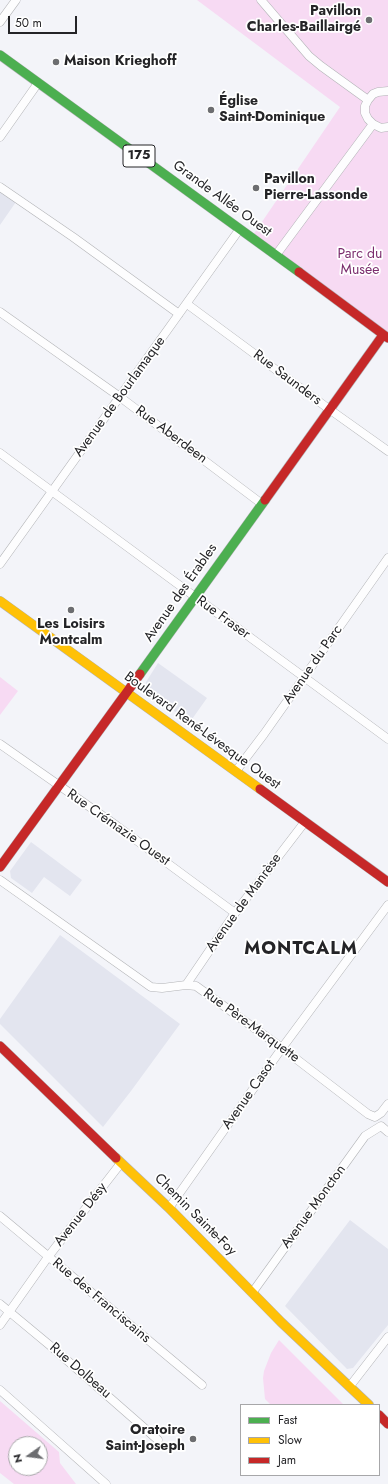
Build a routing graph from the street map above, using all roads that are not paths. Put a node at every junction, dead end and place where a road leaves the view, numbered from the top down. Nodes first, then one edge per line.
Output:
1 (16, 0) edge
2 (261, 0) edge
3 (0, 22) edge
4 (0, 55) edge
5 (38, 83) junction
6 (388, 91) edge
7 (368, 100) junction
8 (373, 124) junction
9 (388, 127) edge
10 (0, 137) edge
11 (0, 187) edge
12 (239, 230) junction
13 (276, 255) junction
14 (187, 304) junction
15 (0, 312) edge
16 (180, 314) junction
17 (386, 336) edge
18 (120, 397) junction
19 (328, 409) junction
20 (388, 451) edge
21 (0, 453) edge
22 (53, 492) junction
23 (262, 504) junction
24 (388, 558) edge
25 (0, 564) edge
26 (194, 597) junction
27 (0, 601) edge
28 (304, 677) junction
29 (126, 694) junction
30 (388, 740) edge
31 (0, 744) edge
32 (236, 771) junction
33 (59, 786) junction
34 (304, 823) junction
35 (0, 867) edge
36 (0, 880) edge
37 (388, 882) edge
38 (388, 905) edge
39 (235, 912) junction
40 (186, 984) junction
41 (0, 1046) edge
42 (282, 1048) junction
43 (388, 1104) edge
44 (388, 1132) edge
45 (121, 1163) junction
46 (169, 1208) junction
47 (0, 1216) edge
48 (48, 1257) junction
49 (252, 1293) junction
50 (0, 1304) edge
51 (10, 1312) junction
52 (0, 1325) edge
53 (388, 1337) edge
54 (202, 1385) dead end
55 (350, 1386) junction
56 (0, 1390) edge
57 (369, 1404) edge
58 (380, 1416) edge
59 (388, 1424) edge
60 (158, 1440) dead end
61 (106, 1484) edge

1 - 3 street
2 - 7 street
4 - 5 main road, Grande Allée Ouest / 175
5 - 10 street
5 - 12 main road, Grande Allée Ouest / 175
6 - 7 street
7 - 8 street
8 - 9 street
8 - 13 street
11 - 16 street
12 - 13 main road, Grande Allée Ouest / 175
12 - 14 street, Avenue de Bourlamaque
13 - 17 main road, Grande Allée Ouest / 175
14 - 16 street, Avenue de Bourlamaque
14 - 19 street, Rue Saunders
15 - 18 street, Rue Aberdeen
16 - 18 street, Avenue de Bourlamaque
17 - 19 main road, Avenue des Érables
18 - 22 street, Avenue de Bourlamaque
18 - 23 street, Rue Aberdeen
19 - 20 street, Rue Saunders
19 - 23 main road, Avenue des Érables
21 - 22 street, Rue Fraser
22 - 25 street, Avenue de Bourlamaque
22 - 26 street, Rue Fraser
23 - 26 main road, Avenue des Érables
24 - 28 street, Avenue du Parc
26 - 28 street, Rue Fraser
26 - 29 main road, Avenue des Érables
27 - 29 main road, Boulevard René-Lévesque Ouest
28 - 30 street, Rue Fraser
28 - 32 street, Avenue du Parc
29 - 32 main road, Boulevard René-Lévesque Ouest
29 - 33 main road, Avenue des Érables
31 - 33 street, Rue Crémazie Ouest
32 - 34 main road, Boulevard René-Lévesque Ouest
33 - 35 main road, Avenue des Érables
33 - 39 street, Rue Crémazie Ouest
34 - 37 main road, Boulevard René-Lévesque Ouest
34 - 39 street, Avenue de Manrèse
36 - 40 street, Rue Père-Marquette
38 - 42 street, Avenue Casot
39 - 40 street, Avenue de Manrèse
40 - 42 street, Rue Père-Marquette
41 - 45 main road, Chemin Sainte-Foy
42 - 43 street, Rue Père-Marquette
42 - 46 street, Avenue Casot
44 - 49 street, Avenue Moncton
45 - 46 main road, Chemin Sainte-Foy
45 - 48 street, Avenue Désy
46 - 49 main road, Chemin Sainte-Foy
47 - 48 street, Rue des Franciscains
48 - 51 street, Avenue Désy
48 - 54 street, Rue des Franciscains
49 - 55 main road, Chemin Sainte-Foy
50 - 51 street, Rue Dolbeau
51 - 52 street, Avenue Désy
51 - 60 street, Rue Dolbeau
53 - 55 street
55 - 57 main road, Chemin Sainte-Foy
56 - 61 street
58 - 59 main road

